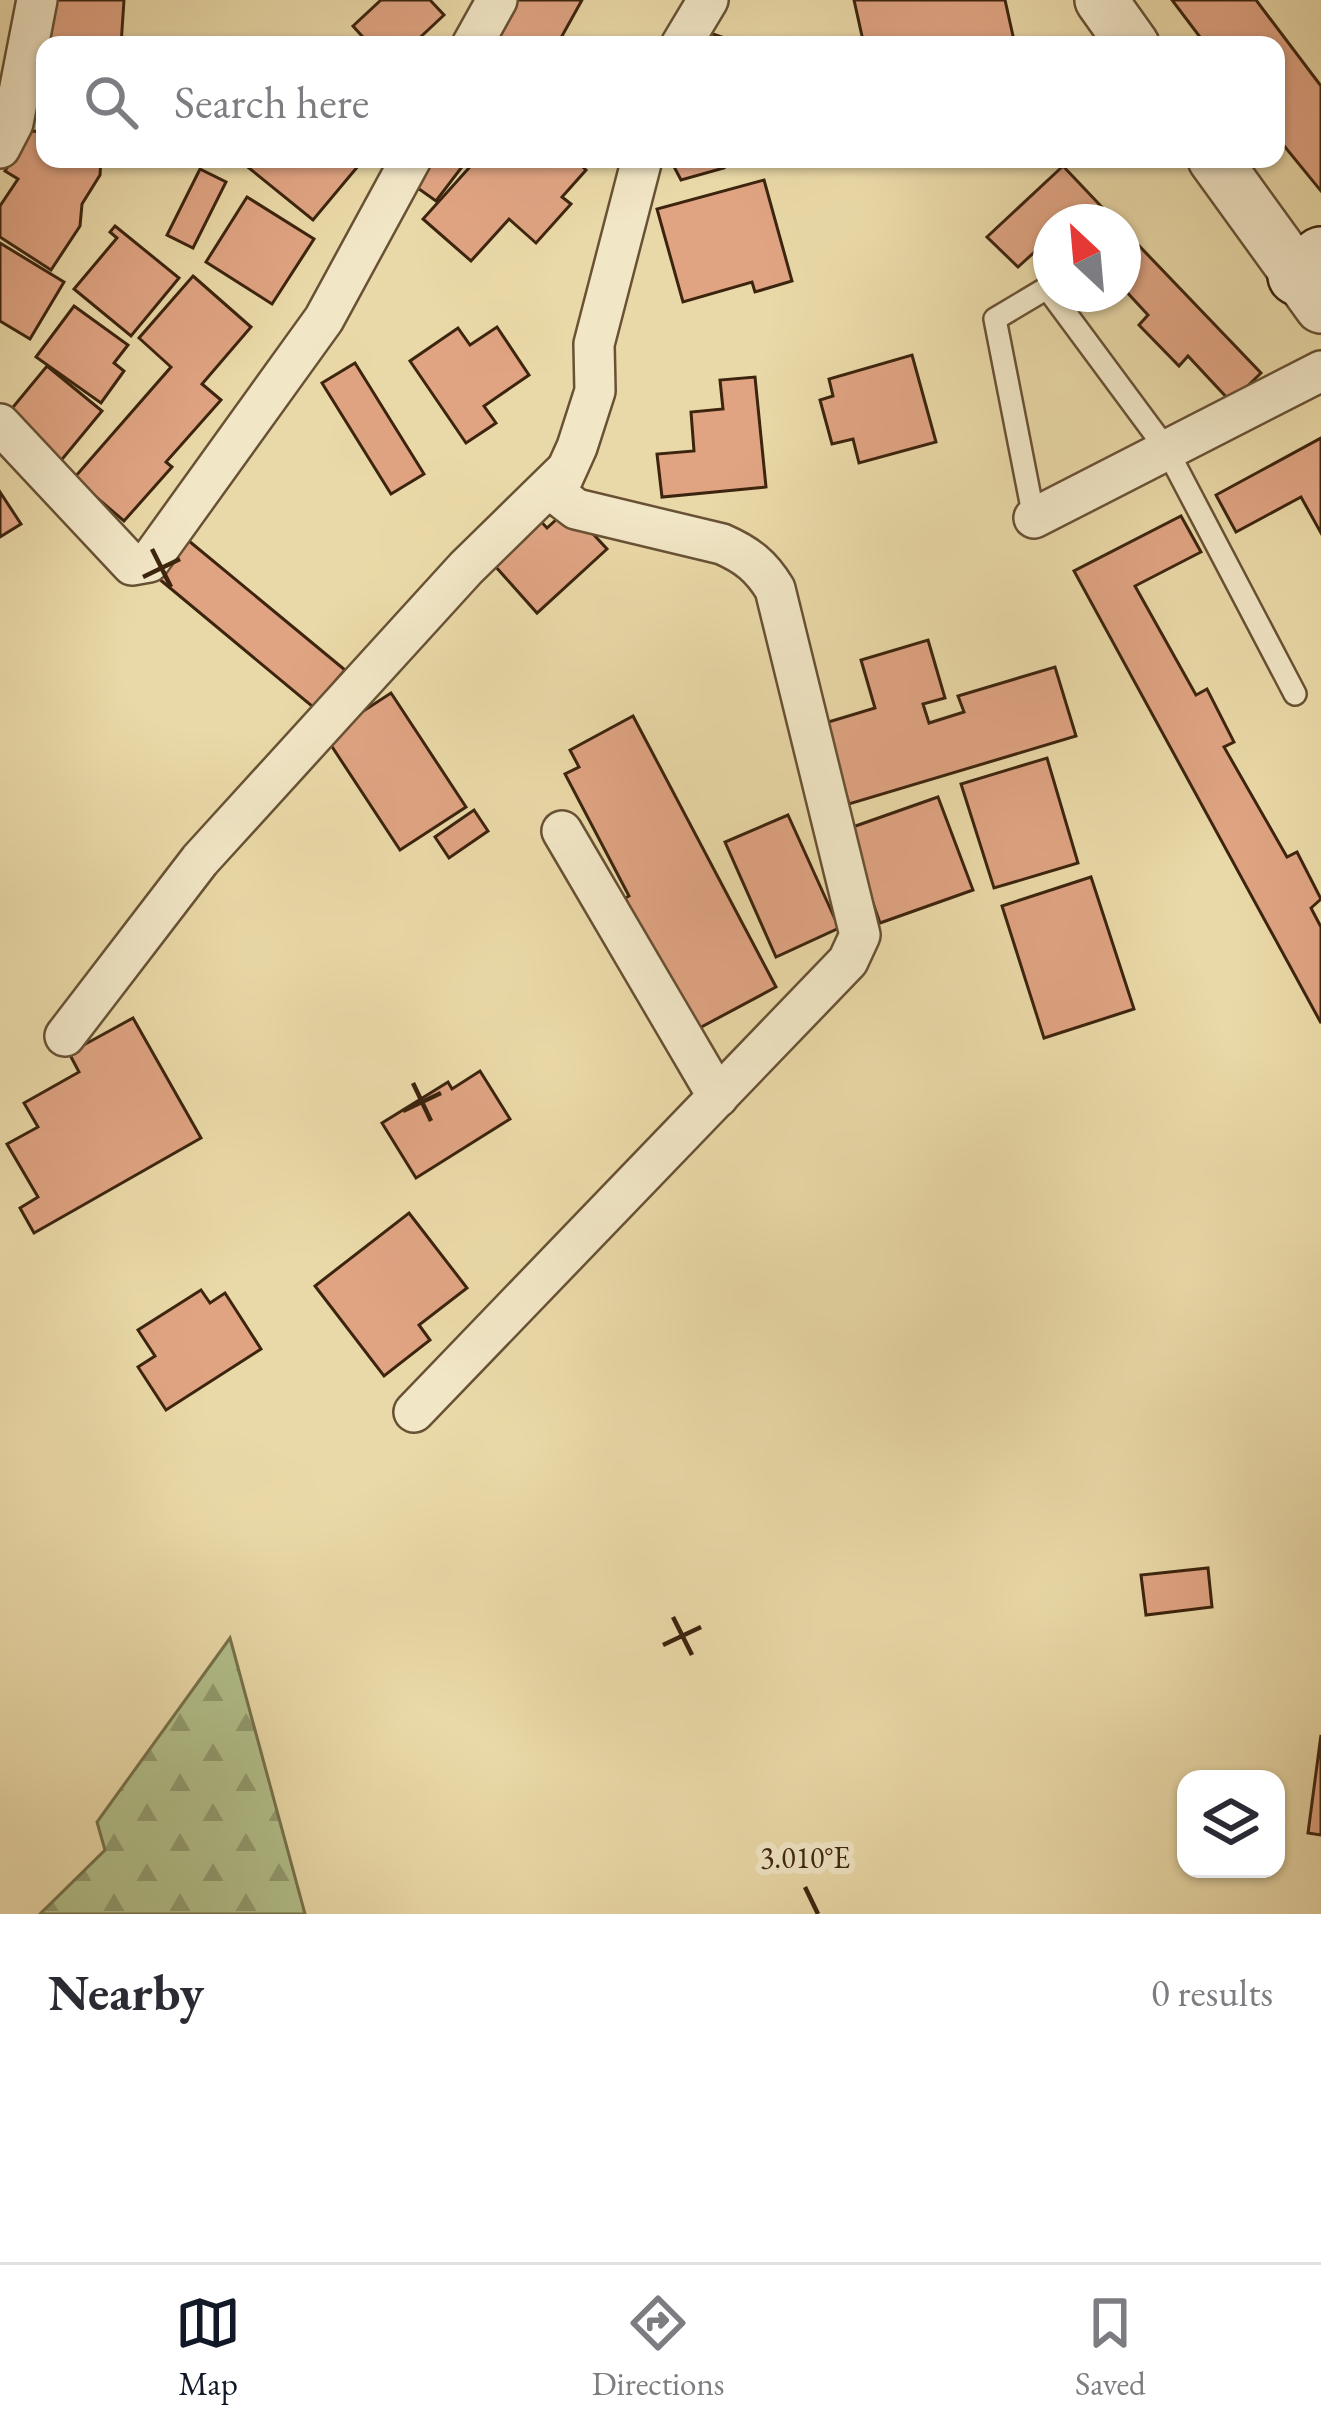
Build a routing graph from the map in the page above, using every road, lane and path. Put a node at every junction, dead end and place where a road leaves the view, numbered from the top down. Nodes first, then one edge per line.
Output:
1 (37, 0) edge
2 (496, 0) edge
3 (708, 0) edge
4 (1101, 0) edge
5 (477, 36) edge
6 (686, 36) edge
7 (1127, 36) edge
8 (0, 148) edge
9 (406, 168) edge
10 (641, 168) edge
11 (1221, 168) edge
12 (1316, 292) edge
13 (1321, 371) edge
14 (0, 424) edge
15 (1167, 451) junction
16 (562, 473) junction
17 (1034, 518) joint
18 (1295, 694) dead end
19 (562, 831) dead end
20 (65, 1036) dead end
21 (718, 1097) junction
22 (414, 1412) dead end

1 - 8 street
2 - 5 street
3 - 6 street
4 - 7 street
9 - 14 street
10 - 16 street
11 - 12 street
13 - 15 street
15 - 17 street
15 - 17 lane
15 - 18 lane
16 - 20 street
16 - 21 street
19 - 21 street
21 - 22 street

